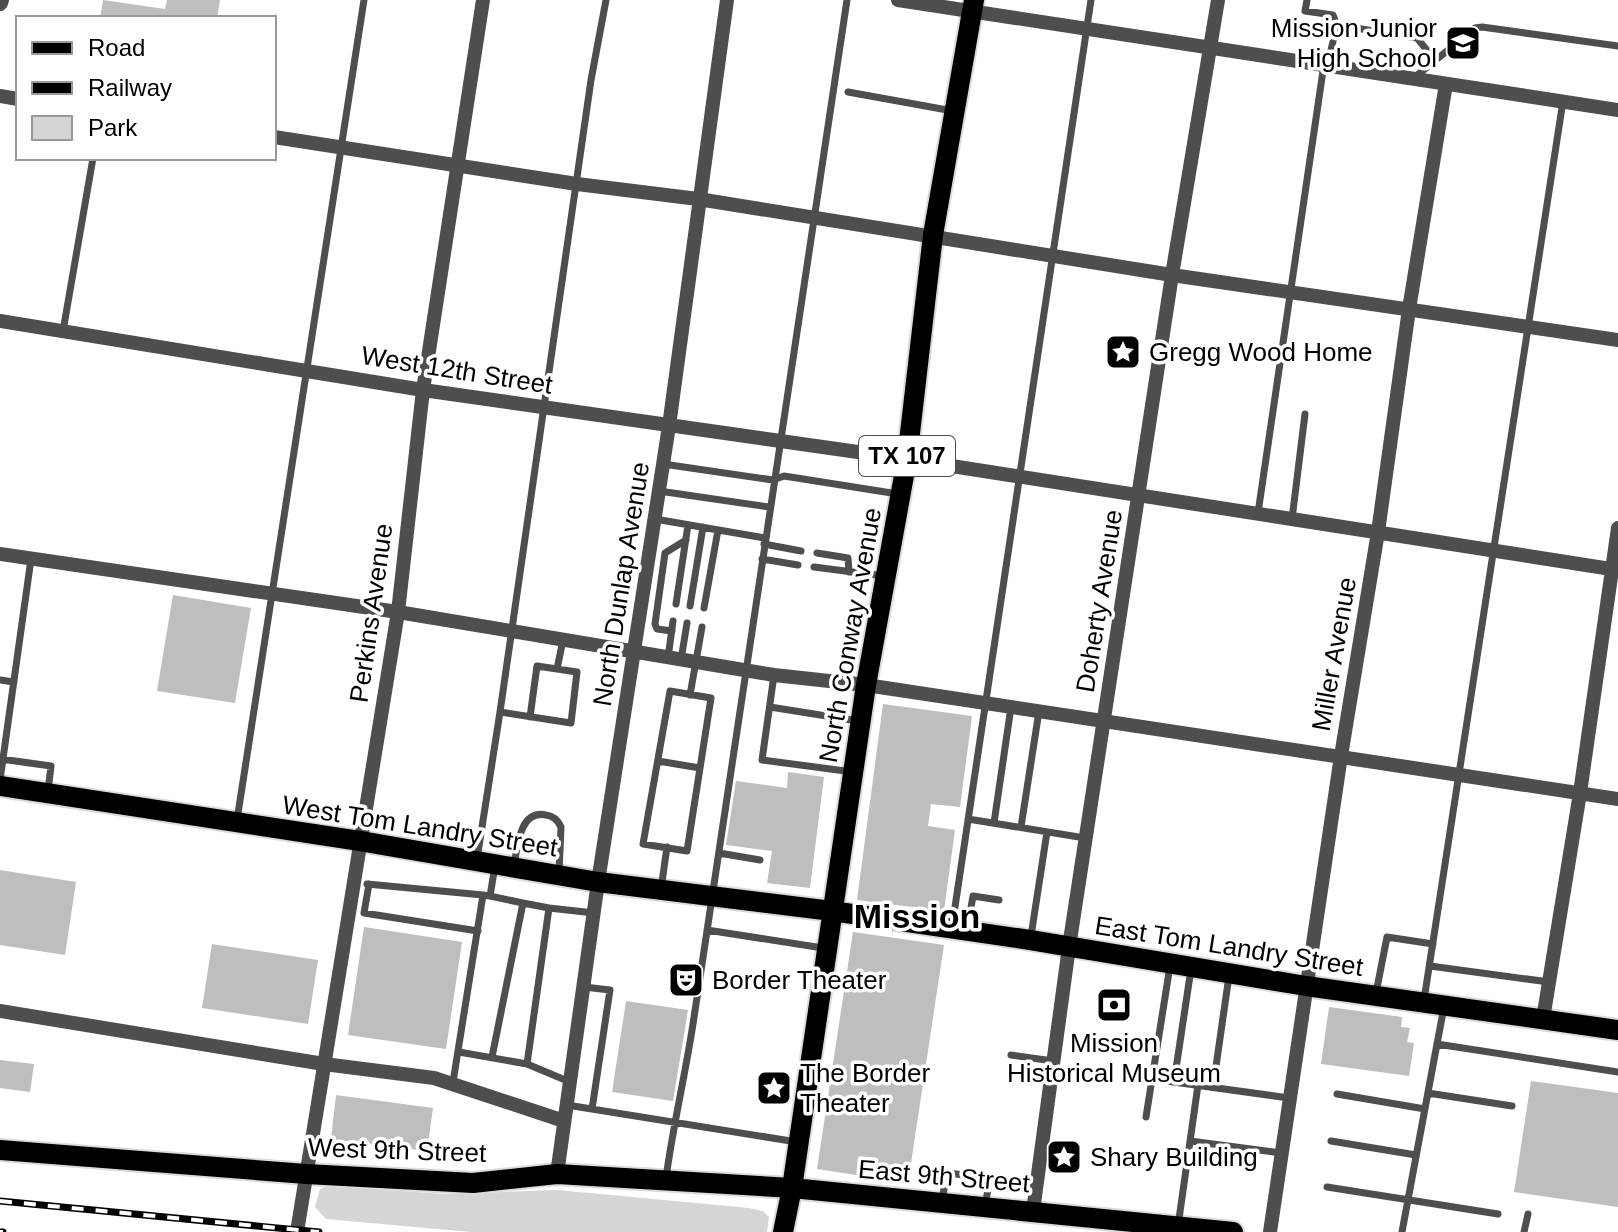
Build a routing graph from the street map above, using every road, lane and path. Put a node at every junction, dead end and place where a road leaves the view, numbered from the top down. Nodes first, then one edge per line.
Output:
1 (364, 0) edge
2 (483, 0) edge
3 (606, 0) edge
4 (727, 0) edge
5 (847, 0) edge
6 (898, 0) edge
7 (1091, 0) edge
8 (1218, 0) edge
9 (1307, 0) edge
10 (974, 6) edge
11 (1337, 25) junction
12 (1087, 28) junction
13 (1618, 46) edge
14 (1211, 47) junction
15 (1435, 60) junction
16 (1324, 64) junction
17 (1412, 78) junction
18 (1446, 84) junction
19 (848, 92) dead end
20 (1563, 101) junction
21 (1618, 110) edge
22 (955, 111) junction
23 (276, 137) edge
24 (341, 148) junction
25 (93, 160) edge
26 (458, 165) junction
27 (577, 184) junction
28 (698, 199) junction
29 (814, 219) junction
30 (933, 235) junction
31 (1054, 255) junction
32 (1172, 275) junction
33 (1292, 292) junction
34 (1409, 309) junction
35 (0, 321) edge
36 (1529, 327) junction
37 (63, 331) junction
38 (1618, 340) edge
39 (305, 370) junction
40 (423, 390) junction
41 (543, 407) junction
42 (1305, 414) dead end
43 (669, 426) junction
44 (779, 441) junction
45 (907, 459) junction
46 (663, 464) junction
47 (1020, 477) junction
48 (773, 480) junction
49 (659, 491) junction
50 (901, 494) junction
51 (1140, 496) junction
52 (769, 507) junction
53 (1258, 514) junction
54 (655, 519) junction
55 (1292, 519) junction
56 (688, 525) junction
57 (703, 527) junction
58 (1618, 528) edge
59 (718, 530) junction
60 (1378, 532) junction
61 (686, 540) junction
62 (765, 541) junction
63 (1494, 550) junction
64 (801, 551) dead end
65 (817, 553) dead end
66 (0, 554) edge
67 (31, 559) junction
68 (762, 559) junction
69 (798, 565) dead end
70 (814, 567) dead end
71 (1615, 570) edge
72 (849, 572) junction
73 (886, 577) junction
74 (270, 593) junction
75 (676, 604) dead end
76 (690, 606) dead end
77 (704, 608) dead end
78 (398, 612) junction
79 (673, 621) dead end
80 (687, 623) dead end
81 (702, 627) dead end
82 (510, 631) junction
83 (672, 631) junction
84 (563, 640) junction
85 (635, 652) junction
86 (682, 660) junction
87 (557, 669) junction
88 (746, 670) junction
89 (774, 675) junction
90 (0, 680) edge
91 (14, 682) junction
92 (866, 685) junction
93 (690, 695) junction
94 (984, 703) junction
95 (770, 707) junction
96 (1011, 707) junction
97 (1039, 711) junction
98 (500, 712) junction
99 (530, 717) junction
100 (861, 721) junction
101 (1105, 721) junction
102 (1341, 756) junction
103 (1, 759) edge
104 (658, 761) junction
105 (700, 768) junction
106 (853, 772) junction
107 (1461, 776) junction
108 (0, 780) edge
109 (0, 786) edge
110 (47, 793) junction
111 (1580, 793) junction
112 (1618, 799) edge
113 (968, 819) junction
114 (236, 822) junction
115 (994, 823) junction
116 (1021, 827) junction
117 (1047, 832) junction
118 (1088, 838) junction
119 (360, 841) junction
120 (667, 847) junction
121 (719, 853) junction
122 (760, 860) dead end
123 (495, 864) junction
124 (559, 875) junction
125 (353, 882) junction
126 (598, 882) junction
127 (369, 884) junction
128 (660, 891) junction
129 (487, 896) junction
130 (712, 898) junction
131 (999, 900) dead end
132 (523, 903) junction
133 (549, 908) junction
134 (832, 911) junction
135 (594, 913) junction
136 (707, 930) junction
137 (478, 931) junction
138 (960, 931) junction
139 (1030, 940) junction
140 (1433, 944) junction
141 (1069, 947) junction
142 (826, 949) junction
143 (1170, 964) junction
144 (1430, 966) junction
145 (1191, 967) junction
146 (1230, 974) junction
147 (1549, 982) junction
148 (1306, 986) junction
149 (584, 987) junction
150 (1376, 995) junction
151 (1434, 1004) junction
152 (0, 1011) edge
153 (1543, 1019) junction
154 (1618, 1030) edge
155 (1437, 1044) junction
156 (459, 1052) junction
157 (1011, 1055) dead end
158 (492, 1057) junction
159 (1055, 1061) junction
160 (324, 1064) junction
161 (527, 1064) junction
162 (1618, 1072) edge
163 (1152, 1079) junction
164 (453, 1082) junction
165 (570, 1082) junction
166 (1174, 1082) junction
167 (1198, 1085) junction
168 (1213, 1087) junction
169 (1428, 1093) junction
170 (1337, 1094) dead end
171 (1289, 1098) junction
172 (567, 1105) junction
173 (1512, 1106) dead end
174 (592, 1109) junction
175 (1425, 1109) junction
176 (1146, 1117) dead end
177 (564, 1121) junction
178 (674, 1122) junction
179 (1190, 1141) junction
180 (1331, 1141) dead end
181 (799, 1142) junction
182 (0, 1150) edge
183 (1281, 1153) junction
184 (1416, 1155) junction
185 (306, 1174) junction
186 (557, 1174) junction
187 (666, 1180) junction
188 (1327, 1187) dead end
189 (792, 1188) junction
190 (1408, 1200) junction
191 (942, 1202) junction
192 (985, 1206) junction
193 (1033, 1211) junction
194 (1498, 1214) dead end
195 (1528, 1214) dead end
196 (1177, 1226) junction
197 (297, 1232) edge
198 (783, 1232) edge
199 (1233, 1232) edge
200 (1270, 1232) edge
201 (1402, 1232) edge
202 (1524, 1232) edge

1 - 24 lane
2 - 26 street, Perkins Avenue
3 - 27 lane
4 - 28 street, North Dunlap Avenue
5 - 29 lane
6 - 10 street
7 - 12 lane
8 - 14 street, Doherty Avenue
9 - 11 lane
10 - 12 street
10 - 22 main road, North Conway Avenue / TX 107
11 - 15 lane
11 - 16 lane
12 - 14 street
12 - 31 lane
13 - 15 lane
14 - 16 street
14 - 32 street, Doherty Avenue
15 - 17 lane
16 - 17 street
16 - 33 lane
17 - 18 street
18 - 20 street
18 - 34 street, Miller Avenue
19 - 22 lane
20 - 21 street
20 - 36 lane
22 - 30 main road, North Conway Avenue / TX 107
23 - 24 street
24 - 26 street
24 - 39 lane
25 - 37 lane
26 - 27 street
26 - 40 street, Perkins Avenue
27 - 28 street
27 - 41 lane
28 - 29 street
28 - 43 street, North Dunlap Avenue
29 - 30 street
29 - 44 lane
30 - 31 street
30 - 45 main road, North Conway Avenue / TX 107
31 - 32 street
31 - 47 lane
32 - 33 street
32 - 51 street, Doherty Avenue
33 - 34 street
33 - 53 lane
34 - 36 street
34 - 60 street, Miller Avenue
35 - 37 street, West 12th Street
36 - 38 street
36 - 63 lane
37 - 39 street, West 12th Street
39 - 40 street, West 12th Street
39 - 74 lane
40 - 41 street, West 12th Street
40 - 78 street, Perkins Avenue
41 - 43 street, West 12th Street
41 - 82 lane
42 - 55 lane
43 - 44 street, West 12th Street
43 - 46 street, North Dunlap Avenue
44 - 45 street, West 12th Street
44 - 48 lane
45 - 47 street, West 12th Street
45 - 50 main road, North Conway Avenue / TX 107
46 - 48 lane
46 - 49 street, North Dunlap Avenue
47 - 51 street, West 12th Street
47 - 94 lane
48 - 50 lane
48 - 52 lane
49 - 52 lane
49 - 54 street, North Dunlap Avenue
50 - 73 main road, North Conway Avenue / TX 107
51 - 53 street, West 12th Street
51 - 101 street, Doherty Avenue
52 - 62 lane
53 - 55 street, West 12th Street
54 - 56 lane
54 - 85 street, North Dunlap Avenue
55 - 60 street, West 12th Street
56 - 57 lane
56 - 61 lane
57 - 59 lane
57 - 76 lane
58 - 71 street
59 - 62 lane
59 - 77 lane
60 - 63 street, West 12th Street
60 - 102 street, Miller Avenue
61 - 75 lane
61 - 83 lane
62 - 64 lane
62 - 68 lane
63 - 71 street, West 12th Street
63 - 107 lane
65 - 72 lane
66 - 67 street
67 - 74 street
67 - 91 lane
68 - 69 lane
68 - 88 lane
70 - 72 lane
71 - 111 street
72 - 73 lane
73 - 92 main road, North Conway Avenue / TX 107
74 - 78 street
74 - 114 lane
78 - 82 street
78 - 119 street, Perkins Avenue
79 - 83 lane
80 - 86 lane
81 - 86 lane
82 - 84 street
82 - 98 lane
83 - 86 lane
84 - 85 street
84 - 87 lane
85 - 86 street
85 - 126 street, North Dunlap Avenue
86 - 88 street
86 - 93 lane
87 - 99 lane
87 - 99 lane
88 - 89 street
88 - 121 lane
89 - 92 street
89 - 95 lane
90 - 91 lane
91 - 103 lane
92 - 94 street
92 - 100 main road, North Conway Avenue / TX 107
93 - 104 lane
93 - 105 lane
94 - 96 street
94 - 113 lane
95 - 100 lane
95 - 106 lane
96 - 97 street
96 - 115 lane
97 - 101 street
97 - 116 lane
98 - 99 lane
98 - 123 lane
100 - 106 main road, North Conway Avenue / TX 107
101 - 102 street
101 - 118 street, Doherty Avenue
102 - 107 street
102 - 148 street, Miller Avenue
103 - 108 lane
103 - 110 lane
104 - 105 lane
104 - 120 lane
105 - 120 lane
106 - 134 main road, North Conway Avenue / TX 107
107 - 111 street
107 - 140 lane
109 - 110 main road, West Tom Landry Street
110 - 114 main road, West Tom Landry Street
111 - 112 street
111 - 147 street
113 - 115 lane
113 - 138 lane
114 - 119 main road, West Tom Landry Street
115 - 116 lane
116 - 117 lane
117 - 118 lane
117 - 139 lane
118 - 141 street, Doherty Avenue
119 - 123 main road, West Tom Landry Street
119 - 125 street, Perkins Avenue
120 - 128 lane
121 - 122 lane
121 - 130 lane
123 - 124 main road, West Tom Landry Street
123 - 124 lane
123 - 129 lane
124 - 126 main road, West Tom Landry Street
125 - 127 lane
125 - 160 street, Perkins Avenue
126 - 128 main road, West Tom Landry Street
126 - 135 street, North Dunlap Avenue
127 - 129 lane
127 - 137 lane
128 - 130 main road, West Tom Landry Street
129 - 132 lane
129 - 137 lane
130 - 134 main road, West Tom Landry Street
130 - 136 lane
131 - 138 lane
132 - 133 lane
132 - 158 lane
133 - 135 lane
133 - 161 lane
134 - 138 main road, East Tom Landry Street
134 - 142 main road, North Conway Avenue / TX 107
135 - 149 street, North Dunlap Avenue
136 - 142 lane
136 - 178 lane
137 - 156 lane
138 - 139 main road, East Tom Landry Street
139 - 141 main road, East Tom Landry Street
140 - 144 lane
140 - 150 lane
141 - 143 main road, East Tom Landry Street
141 - 159 street, Doherty Avenue
142 - 181 main road, North Conway Avenue / TX 107
143 - 145 main road, East Tom Landry Street
143 - 163 lane
144 - 147 lane
144 - 151 lane
145 - 146 main road, East Tom Landry Street
145 - 166 lane
146 - 148 main road, East Tom Landry Street
146 - 168 lane
147 - 153 street
148 - 150 main road, East Tom Landry Street
148 - 171 street, Miller Avenue
149 - 165 street, North Dunlap Avenue
149 - 174 lane
150 - 151 main road, East Tom Landry Street
151 - 153 main road, East Tom Landry Street
151 - 155 lane
152 - 160 street
153 - 154 main road, East Tom Landry Street
155 - 162 lane
155 - 169 lane
156 - 158 lane
156 - 164 lane
157 - 159 lane
158 - 161 lane
159 - 193 street, Doherty Avenue
160 - 164 street
160 - 185 street, Perkins Avenue
161 - 165 lane
163 - 166 lane
163 - 176 lane
164 - 177 street
165 - 172 street, North Dunlap Avenue
166 - 167 lane
167 - 168 lane
167 - 179 lane
168 - 171 lane
169 - 173 lane
169 - 175 lane
170 - 175 lane
171 - 183 street, Miller Avenue
172 - 174 lane
172 - 177 street, North Dunlap Avenue
174 - 178 lane
175 - 184 lane
177 - 186 street, North Dunlap Avenue
178 - 181 lane
178 - 187 lane
179 - 183 lane
179 - 196 lane
180 - 184 lane
181 - 189 main road, North Conway Avenue / TX 107
182 - 185 main road, West 9th Street
183 - 200 street, Miller Avenue
184 - 190 lane
185 - 186 main road, West 9th Street
185 - 197 street, Perkins Avenue
186 - 187 main road, West 9th Street
187 - 189 main road, West 9th Street
188 - 190 lane
189 - 191 main road, East 9th Street
189 - 198 main road, North Conway Avenue / TX 107
190 - 194 lane
190 - 201 lane
191 - 192 main road, East 9th Street
191 - 192 lane
192 - 193 main road, East 9th Street
193 - 196 main road, East 9th Street
195 - 202 lane
196 - 199 main road, East 9th Street

